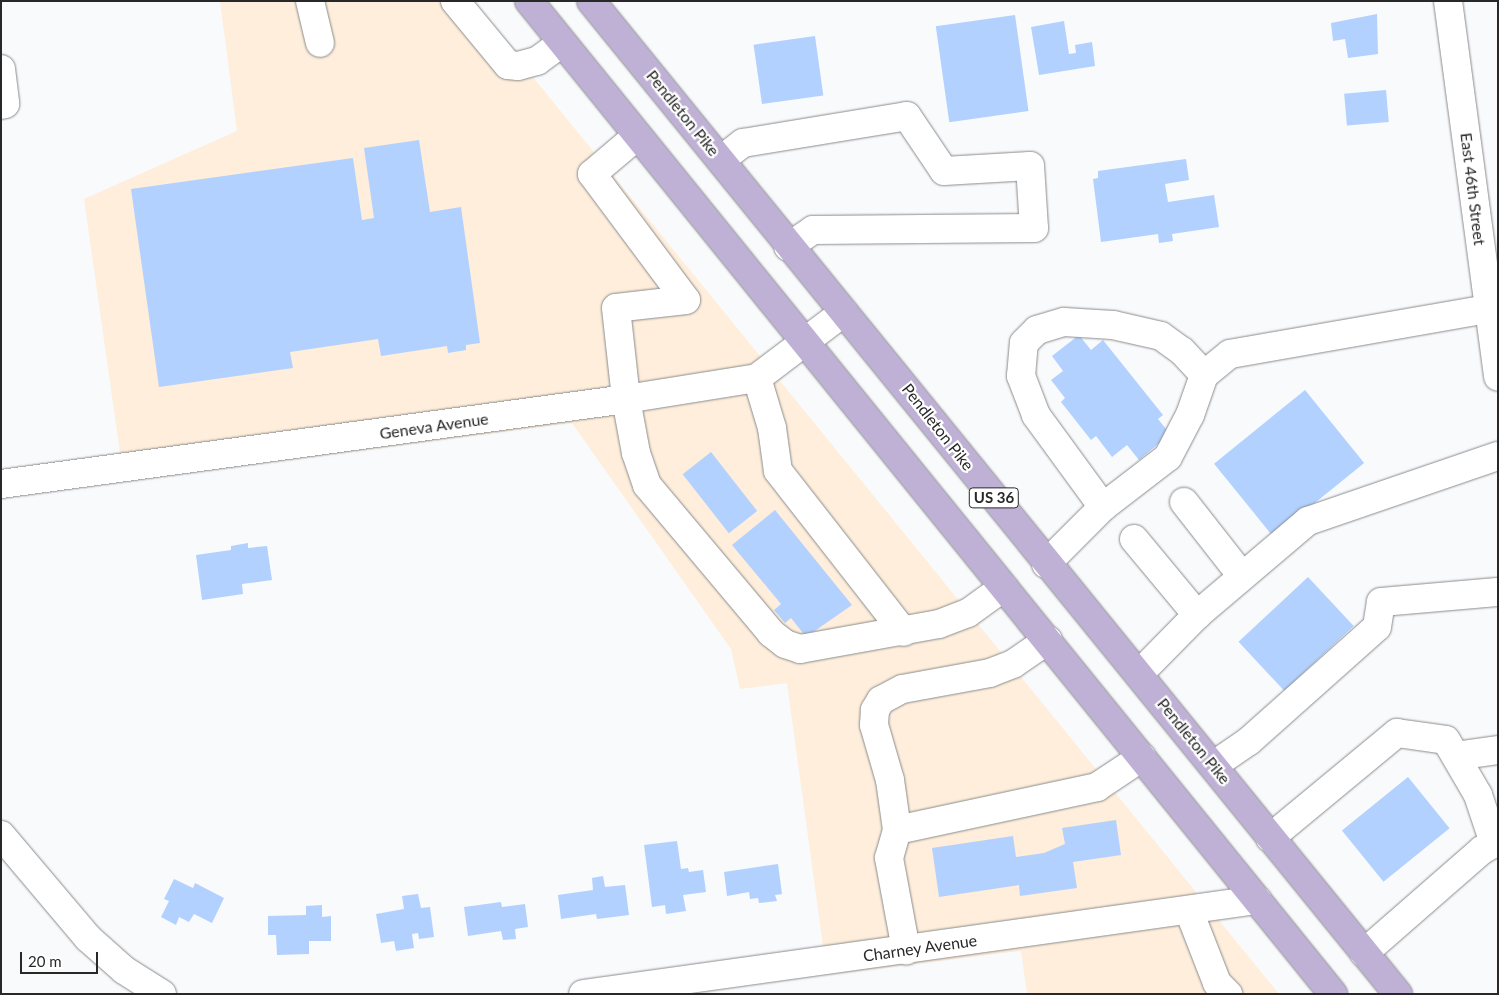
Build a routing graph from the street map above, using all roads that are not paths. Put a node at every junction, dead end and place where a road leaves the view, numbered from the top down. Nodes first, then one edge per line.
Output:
1 (310, 1) edge
2 (455, 1) edge
3 (529, 1) edge
4 (591, 1) edge
5 (1448, 1) edge
6 (320, 43) dead end
7 (562, 43) junction
8 (1, 69) edge
9 (1, 105) edge
10 (636, 136) junction
11 (721, 160) junction
12 (788, 248) junction
13 (1488, 309) junction
14 (844, 312) junction
15 (805, 344) junction
16 (1204, 375) junction
17 (1498, 377) edge
18 (757, 378) junction
19 (626, 399) junction
20 (1498, 456) edge
21 (1, 484) edge
22 (1184, 502) dead end
23 (1103, 507) junction
24 (1134, 539) dead end
25 (1046, 564) junction
26 (1242, 576) junction
27 (1004, 587) junction
28 (1498, 592) edge
29 (1197, 615) junction
30 (904, 632) junction
31 (1048, 640) junction
32 (1139, 674) junction
33 (1498, 750) edge
34 (1456, 756) junction
35 (1142, 758) junction
36 (1214, 765) junction
37 (897, 830) junction
38 (1, 835) edge
39 (1270, 838) junction
40 (1496, 842) edge
41 (1257, 900) junction
42 (1189, 911) junction
43 (906, 950) junction
44 (1364, 953) junction
45 (737, 983) edge
46 (162, 994) edge
47 (583, 994) edge
48 (1228, 994) edge
49 (1333, 994) edge
50 (1398, 994) edge

1 - 6 street
2 - 7 street
3 - 7 main road, US 36
4 - 11 main road, Pendleton Pike / US 36
5 - 13 street, East 46th Street
7 - 10 main road, US 36
8 - 9 street
10 - 15 main road, US 36
10 - 19 street
11 - 12 main road, Pendleton Pike / US 36
11 - 12 street
12 - 14 main road, Pendleton Pike / US 36
13 - 16 street
13 - 17 street, East 46th Street
14 - 15 street, Geneva Avenue
14 - 25 main road, Pendleton Pike / US 36
15 - 18 street, Geneva Avenue
15 - 27 main road, US 36
16 - 23 street
16 - 23 street
18 - 19 street, Geneva Avenue
18 - 30 street
19 - 21 street, Geneva Avenue
19 - 30 street
20 - 26 street
22 - 26 street
23 - 25 street
24 - 29 street
25 - 32 main road, Pendleton Pike / US 36
26 - 29 street
27 - 30 street
27 - 31 main road, US 36
28 - 36 street
29 - 32 street
31 - 35 main road, US 36
31 - 37 street
32 - 36 main road, Pendleton Pike / US 36
33 - 34 street
34 - 39 street
34 - 40 street
35 - 37 street
35 - 41 main road, US 36
36 - 39 main road, Pendleton Pike / US 36
37 - 43 street
38 - 46 street
39 - 44 main road, Pendleton Pike / US 36
40 - 44 street
41 - 42 street, Charney Avenue
41 - 49 main road, US 36
42 - 43 street, Charney Avenue
42 - 48 street
43 - 45 street, Charney Avenue
44 - 50 main road, Pendleton Pike / US 36
45 - 47 street, Charney Avenue

